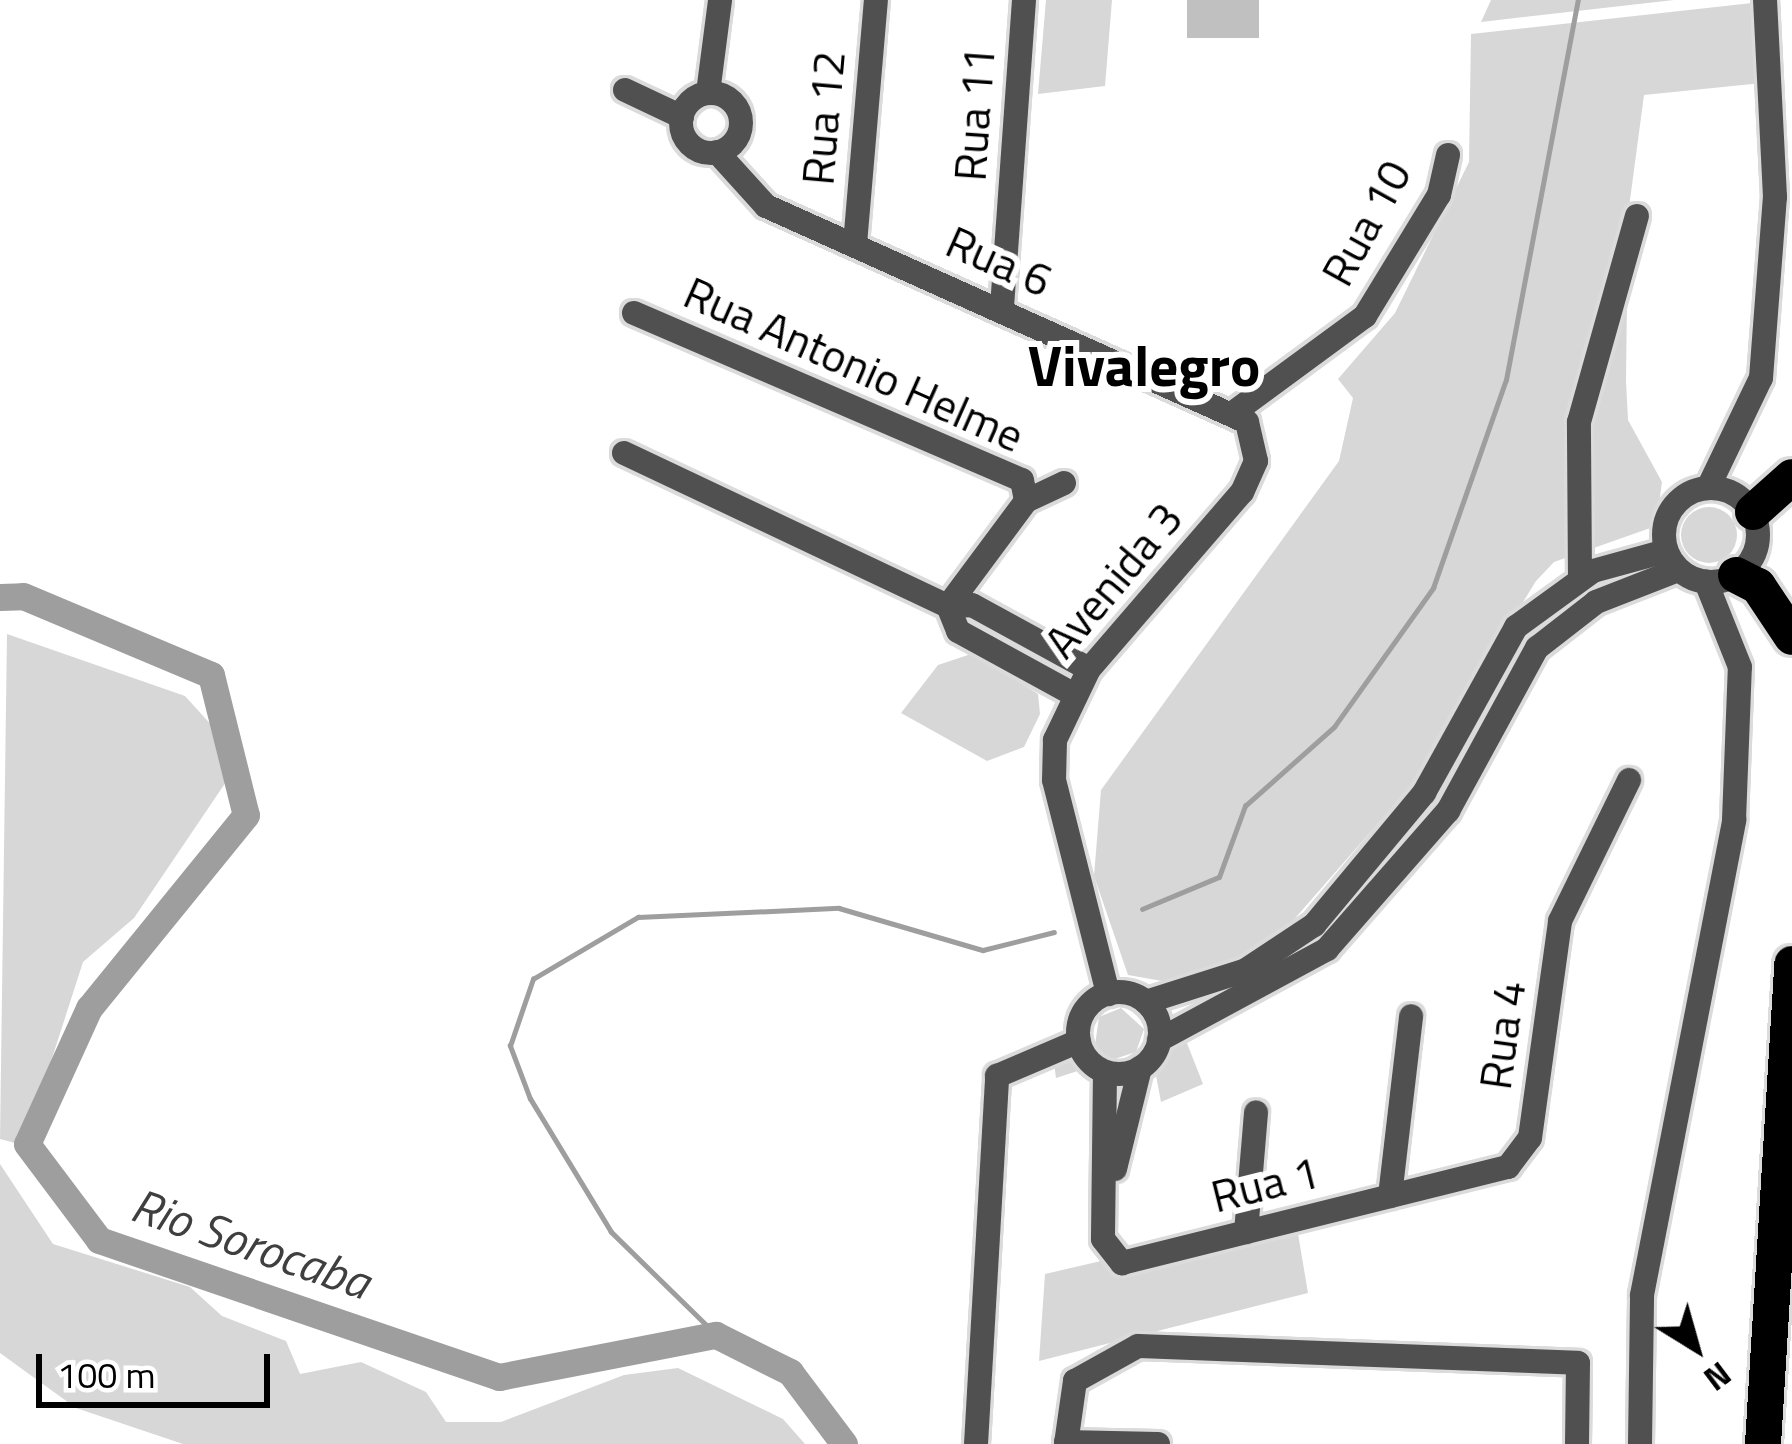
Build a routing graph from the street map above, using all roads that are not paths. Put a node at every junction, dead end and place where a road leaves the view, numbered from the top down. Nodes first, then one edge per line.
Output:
1 (720, 0) edge
2 (876, 0) edge
3 (1024, 0) edge
4 (1765, 0) edge
5 (625, 90) dead end
6 (708, 93) junction
7 (682, 117) junction
8 (717, 152) junction
9 (1448, 154) dead end
10 (1637, 216) dead end
11 (855, 244) junction
12 (1002, 307) junction
13 (634, 313) dead end
14 (1233, 413) junction
15 (1253, 438) joint
16 (624, 453) dead end
17 (1792, 477) edge
18 (1064, 483) dead end
19 (1708, 488) junction
20 (1026, 501) junction
21 (1753, 512) junction
22 (1580, 523) junction
23 (1628, 558) junction
24 (1672, 560) junction
25 (1580, 578) junction
26 (1721, 579) junction
27 (949, 606) junction
28 (996, 620) junction
29 (1792, 637) edge
30 (982, 643) junction
31 (1089, 669) junction
32 (1072, 694) junction
33 (1629, 780) dead end
34 (1792, 964) edge
35 (1108, 994) junction
36 (1146, 1002) junction
37 (1411, 1016) dead end
38 (1049, 1035) dead end
39 (1160, 1040) junction
40 (1087, 1052) junction
41 (1047, 1062) dead end
42 (1140, 1069) junction
43 (1256, 1112) dead end
44 (1520, 1158) joint
45 (1108, 1174) junction
46 (1390, 1196) junction
47 (1246, 1232) junction
48 (1792, 1289) edge
49 (1066, 1443) edge
50 (976, 1444) edge
51 (1158, 1444) edge
52 (1577, 1444) edge
53 (1640, 1444) edge
54 (1762, 1444) edge
55 (1786, 1444) edge

1 - 6 street
2 - 11 street, Rua 12
3 - 12 street, Rua 11
4 - 19 street
5 - 7 street
6 - 7 street
6 - 8 street
7 - 8 street
8 - 11 street, Rua 6
9 - 14 street, Rua 10
10 - 22 street
11 - 12 street, Rua 6
12 - 14 street, Rua 6
13 - 20 street, Rua Antonio Helme
14 - 15 street, Rua 6
15 - 31 street, Avenida 3
16 - 27 street
17 - 21 highway
18 - 20 street
19 - 21 street
19 - 24 street
20 - 27 street
21 - 26 street
22 - 23 street
22 - 25 street
23 - 24 street
23 - 25 street
24 - 26 street
24 - 39 street
25 - 36 street
26 - 29 highway
26 - 53 street
27 - 28 street
27 - 30 street
28 - 30 street
28 - 31 street
30 - 32 street
31 - 32 street, Avenida 3
32 - 35 street, Avenida 3
33 - 44 street, Rua 4
34 - 54 highway
35 - 36 street
35 - 40 street
36 - 39 street
37 - 46 street
38 - 40 street
39 - 42 street
40 - 41 street
40 - 42 street
40 - 45 street
40 - 50 street
42 - 45 street
43 - 47 street
44 - 46 street, Rua 1
45 - 47 street, Rua 1
46 - 47 street, Rua 1
48 - 55 highway
49 - 51 street
49 - 52 street

